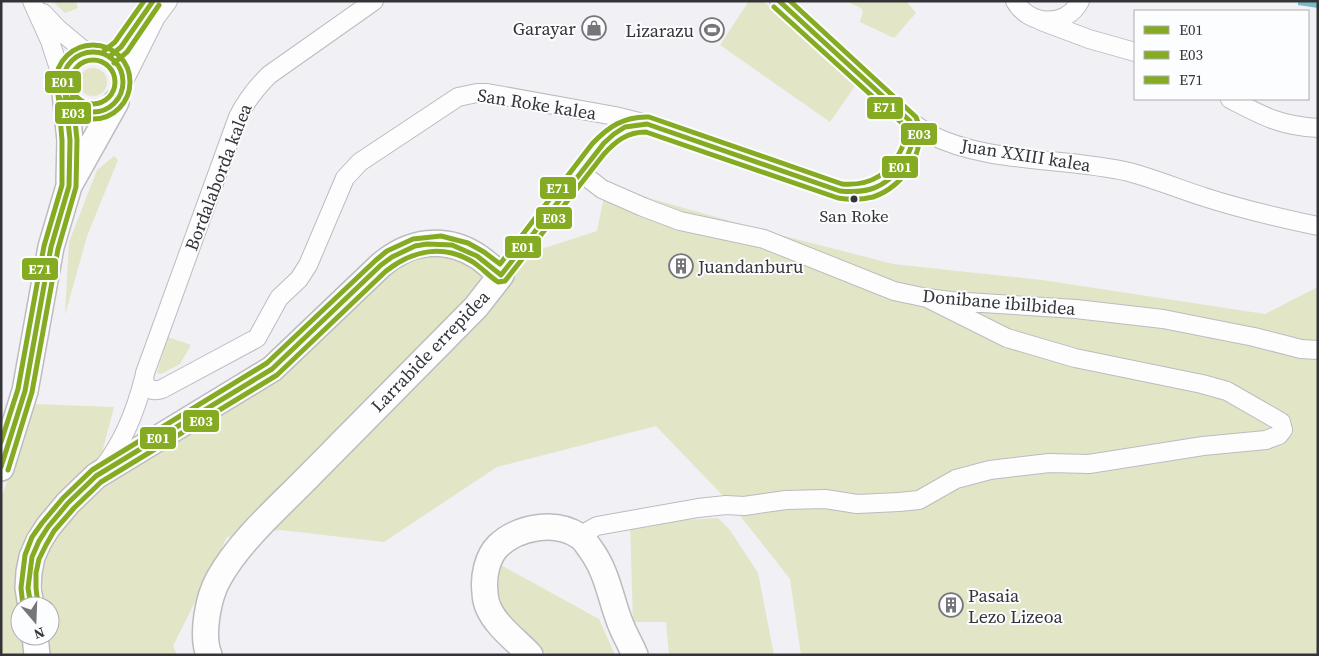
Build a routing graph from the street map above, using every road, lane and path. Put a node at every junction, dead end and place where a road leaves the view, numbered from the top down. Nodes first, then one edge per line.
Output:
1 (32, 1) edge
2 (153, 1) edge
3 (168, 1) edge
4 (374, 1) edge
5 (779, 1) edge
6 (1080, 1) edge
7 (1014, 3) edge
8 (1041, 21) junction
9 (1134, 52) edge
10 (87, 53) junction
11 (109, 57) junction
12 (64, 87) junction
13 (119, 93) junction
14 (1232, 100) edge
15 (910, 121) junction
16 (647, 124) junction
17 (1318, 128) edge
18 (580, 172) junction
19 (69, 186) junction
20 (1318, 226) edge
21 (501, 275) junction
22 (927, 298) junction
23 (1318, 350) edge
24 (146, 383) junction
25 (1, 468) edge
26 (96, 476) junction
27 (580, 536) junction
28 (29, 596) edge
29 (210, 655) edge
30 (530, 655) edge
31 (635, 655) edge

1 - 10 street
1 - 12 street
2 - 11 street
3 - 13 street
4 - 24 street, Bordalaborda kalea
5 - 15 street, Juan XXIII kalea
6 - 8 street
7 - 8 street
8 - 9 street
10 - 11 street
10 - 12 street
11 - 13 street
12 - 13 street
12 - 19 street
13 - 19 street
14 - 17 street
15 - 16 street, San Roke kalea
15 - 20 street, Juan XXIII kalea
16 - 18 street
16 - 24 street, San Roke kalea
18 - 21 street
18 - 22 street, Donibane ibilbidea
19 - 25 street
21 - 26 street, Larrabide errepidea
21 - 29 street, Larrabide errepidea
22 - 23 street, Donibane ibilbidea
22 - 27 street
24 - 26 street, Bordalaborda kalea
26 - 28 street, Larrabide errepidea
27 - 30 street
27 - 31 street

